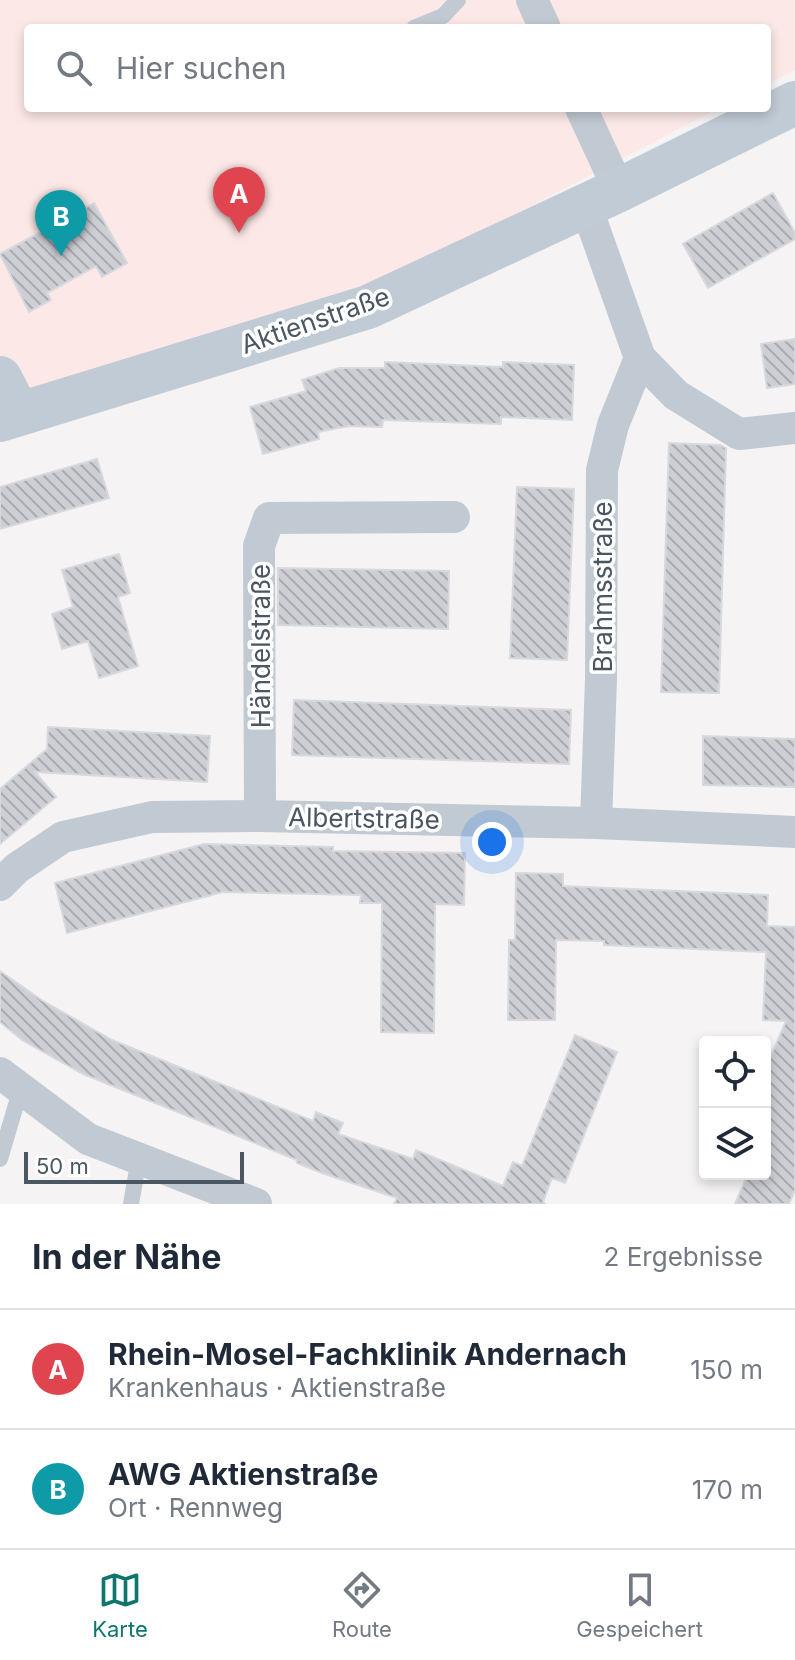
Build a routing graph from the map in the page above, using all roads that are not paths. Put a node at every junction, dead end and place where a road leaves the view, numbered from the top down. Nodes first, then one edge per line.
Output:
1 (458, 0) edge
2 (532, 0) edge
3 (424, 24) edge
4 (543, 24) edge
5 (795, 103) edge
6 (582, 112) edge
7 (603, 198) junction
8 (640, 358) junction
9 (6, 404) edge
10 (795, 428) edge
11 (454, 517) dead end
12 (260, 816) junction
13 (596, 823) junction
14 (795, 832) edge
15 (0, 885) edge
16 (10, 1080) edge
17 (139, 1158) junction
18 (0, 1159) edge
19 (131, 1204) edge
20 (256, 1204) edge

1 - 3 lane
2 - 4 street
5 - 7 street, Aktienstraße
6 - 7 street
7 - 8 street
7 - 9 street, Aktienstraße
8 - 10 street
8 - 13 street, Brahmsstraße
11 - 12 street, Händelstraße
12 - 13 street, Albertstraße
12 - 15 street, Albertstraße
13 - 14 street, Albertstraße
16 - 17 street
16 - 18 lane
17 - 19 lane
17 - 20 street

